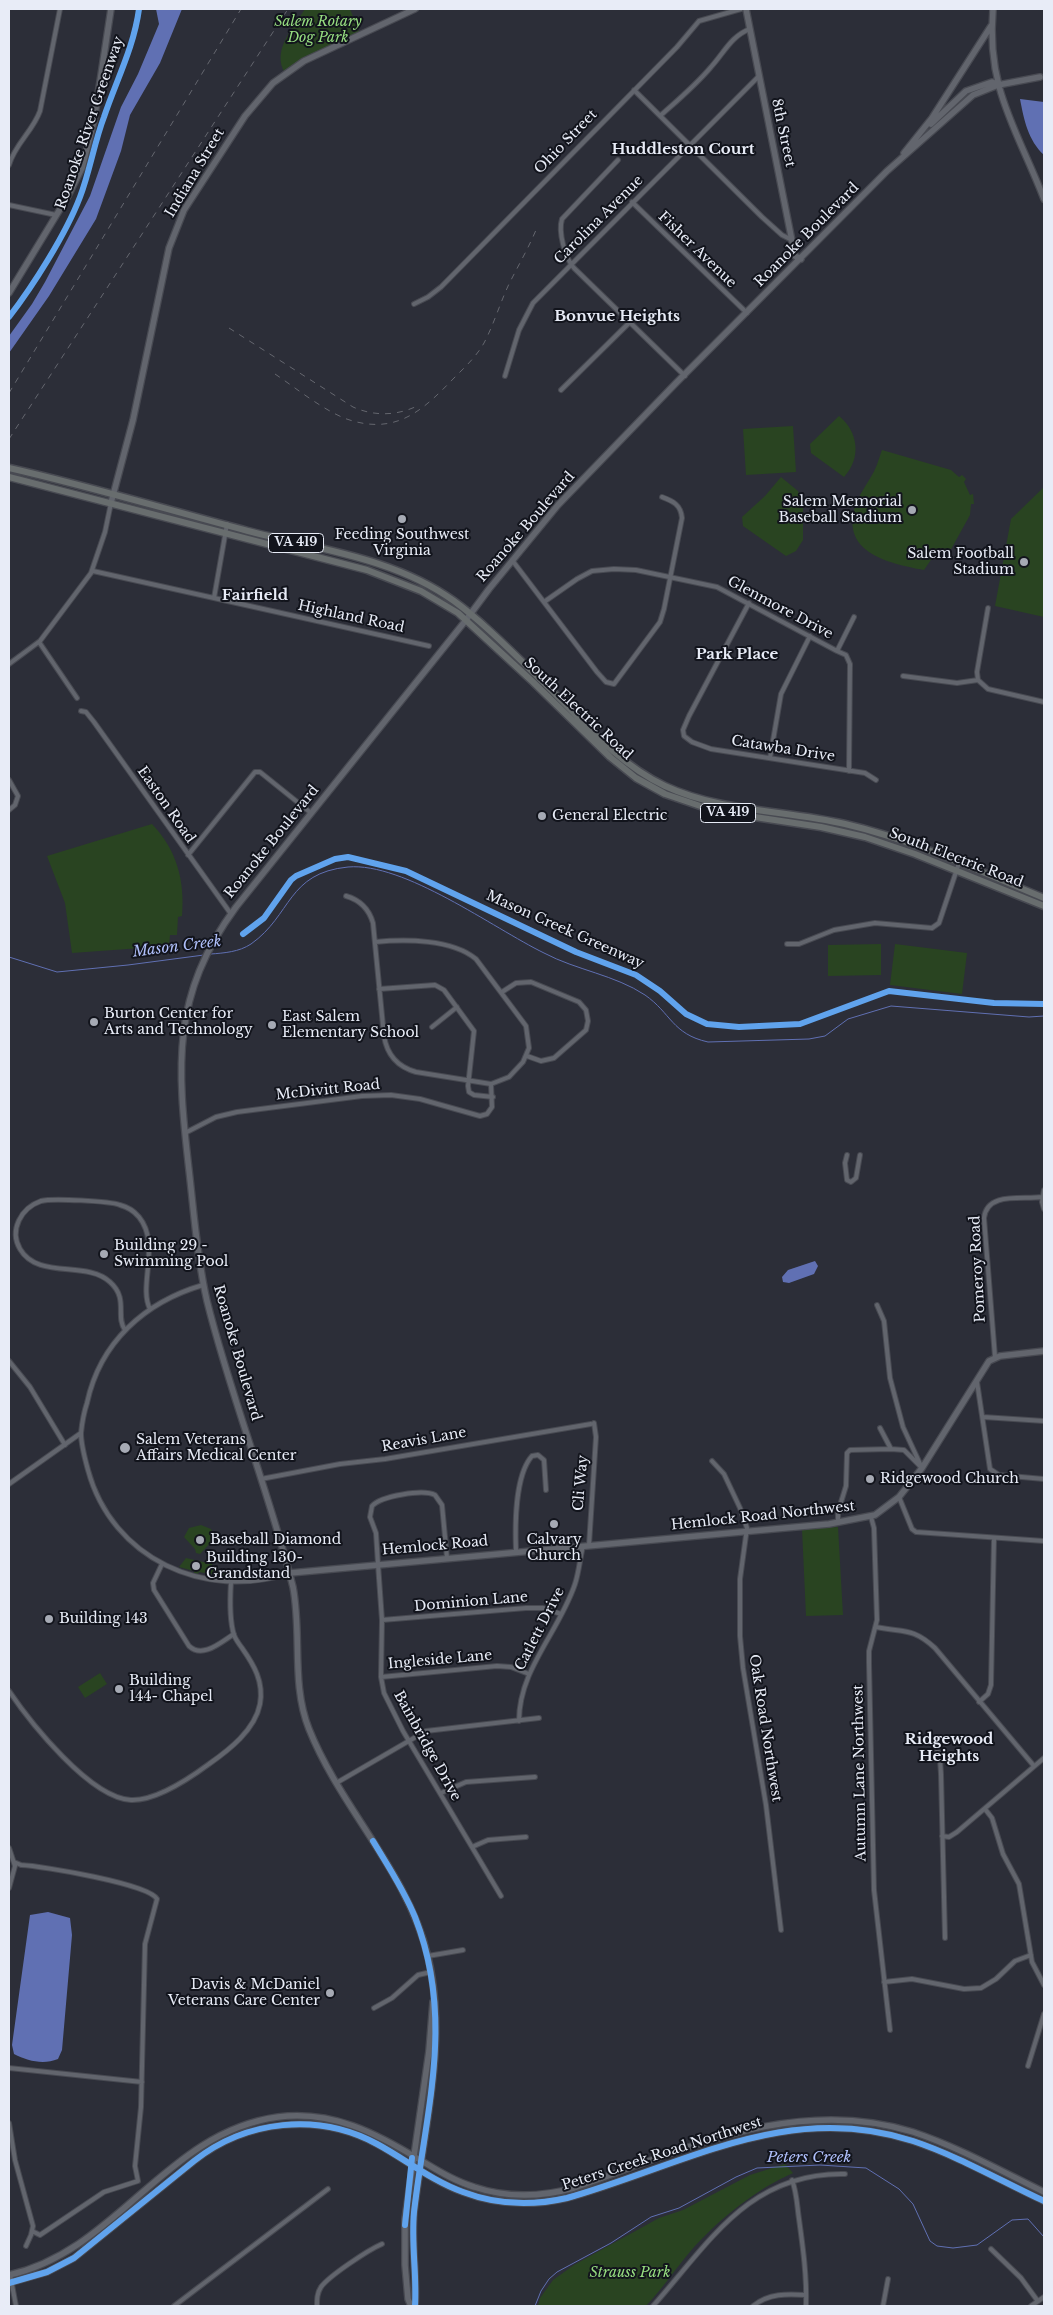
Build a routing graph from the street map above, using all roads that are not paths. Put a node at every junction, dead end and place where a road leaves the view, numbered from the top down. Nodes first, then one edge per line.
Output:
1 (60, 9) edge
2 (111, 9) edge
3 (415, 9) edge
4 (741, 9) edge
5 (746, 9) edge
6 (993, 9) edge
7 (992, 25) junction
8 (750, 30) junction
9 (759, 76) junction
10 (1042, 76) edge
11 (998, 85) junction
12 (634, 90) junction
13 (660, 116) junction
14 (923, 130) junction
15 (690, 144) junction
16 (618, 160) dead end
17 (894, 164) junction
18 (9, 165) edge
19 (1044, 199) edge
20 (632, 202) junction
21 (9, 205) edge
22 (56, 215) junction
23 (792, 240) junction
24 (801, 259) junction
25 (571, 264) junction
26 (9, 293) edge
27 (414, 304) dead end
28 (747, 313) junction
29 (630, 322) junction
30 (505, 376) dead end
31 (685, 376) junction
32 (561, 390) dead end
33 (9, 468) edge
34 (9, 477) edge
35 (113, 493) junction
36 (662, 497) dead end
37 (111, 503) junction
38 (227, 524) junction
39 (225, 533) junction
40 (512, 560) junction
41 (92, 571) junction
42 (671, 577) junction
43 (214, 598) junction
44 (544, 602) junction
45 (749, 603) junction
46 (988, 608) dead end
47 (470, 614) junction
48 (854, 617) dead end
49 (466, 620) junction
50 (810, 636) junction
51 (39, 642) junction
52 (429, 646) dead end
53 (837, 650) junction
54 (9, 664) edge
55 (903, 676) dead end
56 (978, 680) junction
57 (77, 698) dead end
58 (1044, 702) edge
59 (81, 710) dead end
60 (770, 758) junction
61 (849, 771) junction
62 (9, 780) edge
63 (876, 780) dead end
64 (9, 810) edge
65 (311, 813) junction
66 (188, 855) junction
67 (959, 863) junction
68 (955, 870) junction
69 (346, 896) dead end
70 (1044, 898) edge
71 (1044, 906) edge
72 (231, 914) junction
73 (375, 942) junction
74 (787, 944) dead end
75 (379, 989) junction
76 (502, 992) junction
77 (457, 1007) junction
78 (432, 1027) dead end
79 (527, 1056) junction
80 (469, 1081) junction
81 (491, 1084) junction
82 (492, 1097) junction
83 (185, 1133) junction
84 (847, 1155) dead end
85 (860, 1155) dead end
86 (1044, 1190) edge
87 (1042, 1197) junction
88 (1044, 1209) edge
89 (204, 1285) junction
90 (877, 1305) dead end
91 (150, 1309) junction
92 (125, 1330) junction
93 (1044, 1351) edge
94 (995, 1357) junction
95 (9, 1361) edge
96 (976, 1379) junction
97 (983, 1416) junction
98 (1044, 1421) edge
99 (593, 1423) joint
100 (880, 1428) dead end
101 (81, 1433) junction
102 (65, 1445) junction
103 (891, 1449) junction
104 (712, 1461) dead end
105 (922, 1468) junction
106 (261, 1479) junction
107 (1044, 1479) edge
108 (9, 1484) edge
109 (546, 1490) dead end
110 (899, 1497) junction
111 (871, 1517) junction
112 (838, 1523) junction
113 (747, 1530) junction
114 (994, 1538) junction
115 (1044, 1542) edge
116 (586, 1546) junction
117 (516, 1551) junction
118 (447, 1558) junction
119 (162, 1564) junction
120 (378, 1564) junction
121 (290, 1572) junction
122 (231, 1582) junction
123 (561, 1614) junction
124 (382, 1620) junction
125 (876, 1627) junction
126 (234, 1634) junction
127 (530, 1674) junction
128 (381, 1677) junction
129 (9, 1690) edge
130 (979, 1702) junction
131 (539, 1718) dead end
132 (519, 1722) junction
133 (409, 1740) junction
134 (936, 1746) dead end
135 (1044, 1758) edge
136 (1034, 1766) junction
137 (535, 1777) dead end
138 (338, 1782) junction
139 (441, 1793) junction
140 (986, 1809) junction
141 (942, 1836) junction
142 (526, 1837) dead end
143 (472, 1847) junction
144 (9, 1848) edge
145 (14, 1862) junction
146 (9, 1888) edge
147 (501, 1896) dead end
148 (781, 1930) dead end
149 (945, 1938) dead end
150 (463, 1950) dead end
151 (1031, 1955) junction
152 (428, 1956) junction
153 (431, 1972) junction
154 (884, 1982) junction
155 (1044, 1985) edge
156 (434, 1994) junction
157 (374, 2008) dead end
158 (1044, 2014) edge
159 (890, 2030) dead end
160 (1028, 2066) dead end
161 (9, 2068) edge
162 (426, 2071) junction
163 (434, 2072) junction
164 (142, 2082) junction
165 (9, 2124) edge
166 (413, 2155) junction
167 (421, 2160) junction
168 (411, 2164) junction
169 (419, 2169) junction
170 (845, 2174) dead end
171 (792, 2180) junction
172 (328, 2189) dead end
173 (1044, 2192) edge
174 (1044, 2202) edge
175 (32, 2231) junction
176 (382, 2244) dead end
177 (26, 2246) dead end
178 (991, 2250) dead end
179 (9, 2274) edge
180 (888, 2279) dead end
181 (10, 2283) edge
182 (806, 2295) junction
183 (1044, 2297) edge
184 (1037, 2300) junction
185 (655, 2305) edge
186 (16, 2306) edge
187 (174, 2306) edge
188 (317, 2306) edge
189 (411, 2306) edge
190 (415, 2306) edge
191 (753, 2306) edge
192 (806, 2306) edge
193 (883, 2306) edge
194 (1031, 2306) edge

1 - 18 street
2 - 22 main road
3 - 35 main road, Indiana Street
4 - 12 street, Ohio Street
5 - 8 main road, 8th Street
6 - 7 main road
7 - 11 main road
7 - 14 main road
8 - 9 main road, 8th Street
8 - 13 street
9 - 15 street, Carolina Avenue
9 - 23 main road, 8th Street
10 - 11 main road
11 - 14 main road
11 - 17 main road, Roanoke Boulevard
11 - 19 main road
12 - 13 street
12 - 27 street, Ohio Street
13 - 15 street
14 - 17 main road
15 - 20 street, Carolina Avenue
15 - 23 street
16 - 25 street
17 - 24 main road, Roanoke Boulevard
20 - 25 street, Carolina Avenue
20 - 28 street, Fisher Avenue
21 - 22 street
22 - 26 main road
23 - 24 main road, 8th Street
24 - 28 main road, Roanoke Boulevard
25 - 29 street
25 - 30 street, Carolina Avenue
28 - 31 main road, Roanoke Boulevard
29 - 31 street
29 - 32 street
31 - 40 main road, Roanoke Boulevard
33 - 35 main road, VA 419
34 - 37 main road, VA 419
35 - 37 main road, Indiana Street
35 - 38 main road, South Electric Road / VA 419
36 - 42 street
37 - 39 main road, South Electric Road / VA 419
37 - 41 street
38 - 39 street
38 - 47 main road, South Electric Road / VA 419
39 - 43 street
39 - 49 main road, South Electric Road / VA 419
40 - 44 street
40 - 47 main road, Roanoke Boulevard
41 - 43 street, Highland Road
41 - 51 street
42 - 44 street, Glenmore Drive
42 - 44 street
42 - 45 street, Glenmore Drive
43 - 52 street, Highland Road
45 - 50 street, Glenmore Drive
45 - 60 street, Catawba Drive
46 - 56 street
47 - 49 main road, Roanoke Boulevard
47 - 67 main road, South Electric Road / VA 419
48 - 53 street
49 - 65 main road, Roanoke Boulevard
49 - 68 main road, South Electric Road / VA 419
50 - 53 street, Glenmore Drive
50 - 60 street
51 - 54 street
51 - 57 street
53 - 61 street
55 - 56 street
56 - 58 street
59 - 66 street, Easton Road
60 - 61 street, Catawba Drive
61 - 63 street, Catawba Drive
62 - 64 street
65 - 66 street
65 - 72 main road, Roanoke Boulevard
66 - 72 street, Easton Road
67 - 68 street
67 - 70 main road, South Electric Road / VA 419
68 - 71 main road, South Electric Road / VA 419
68 - 74 street
69 - 73 street
72 - 83 main road, Roanoke Boulevard
73 - 75 street
73 - 76 street
75 - 77 street
75 - 80 street
76 - 79 street
76 - 79 street
77 - 78 street
77 - 80 street
79 - 81 street
80 - 81 street
80 - 82 street
81 - 82 street
82 - 83 street, McDivitt Road
83 - 89 main road, Roanoke Boulevard
84 - 85 street
86 - 87 street
87 - 88 street
87 - 94 street, Pomeroy Road
89 - 91 street
89 - 106 main road, Roanoke Boulevard
90 - 105 street
91 - 92 street
91 - 92 street
92 - 101 street
93 - 94 main road
94 - 96 main road, Hemlock Road Northwest
95 - 102 street
96 - 97 street
96 - 105 main road, Hemlock Road Northwest
97 - 98 street
97 - 107 street
99 - 106 street, Reavis Lane
99 - 116 street, Cli Way
100 - 103 street
101 - 102 street
101 - 119 street
102 - 108 street
103 - 105 street
103 - 112 street
104 - 113 street
105 - 110 main road, Hemlock Road Northwest
106 - 121 main road, Roanoke Boulevard
109 - 117 street
110 - 111 main road, Hemlock Road Northwest
110 - 114 street
111 - 112 main road, Hemlock Road Northwest
111 - 125 street, Autumn Lane Northwest
112 - 113 main road, Hemlock Road Northwest
113 - 116 main road, Hemlock Road Northwest
113 - 148 street, Oak Road Northwest
114 - 115 street
114 - 130 street
116 - 117 main road, Hemlock Road
116 - 123 street, Catlett Drive
117 - 118 main road, Hemlock Road
118 - 120 main road, Hemlock Road
118 - 120 street, Bainbridge Drive
119 - 122 street
119 - 126 street
120 - 121 main road, Hemlock Road
120 - 124 street, Bainbridge Drive
121 - 122 street
121 - 138 main road, Roanoke Boulevard
122 - 126 street
123 - 124 street, Dominion Lane
123 - 127 street, Catlett Drive
124 - 128 street, Bainbridge Drive
125 - 130 street
125 - 154 street, Autumn Lane Northwest
126 - 129 street
127 - 128 street, Ingleside Lane
127 - 132 street, Catlett Drive
128 - 133 street, Bainbridge Drive
130 - 136 street
131 - 132 street
132 - 133 street
133 - 138 street
133 - 139 street, Bainbridge Drive
134 - 141 street
135 - 136 street
136 - 140 street
137 - 139 street
138 - 152 main road, Roanoke Boulevard
139 - 143 street, Bainbridge Drive
140 - 141 street
140 - 151 street
141 - 149 street
142 - 143 street
143 - 147 street, Bainbridge Drive
144 - 145 street
145 - 146 street
145 - 164 street
150 - 152 street
151 - 154 street
151 - 155 street
152 - 153 main road, Roanoke Boulevard
153 - 156 main road, Roanoke Boulevard
153 - 157 street
154 - 159 street, Autumn Lane Northwest
156 - 162 main road
156 - 163 main road
158 - 160 street
161 - 164 street
162 - 163 street
162 - 166 main road
163 - 167 main road
164 - 175 street
165 - 175 street
166 - 167 main road, Peters Creek Road Northwest
166 - 168 main road
166 - 179 main road, Peters Creek Road Northwest
167 - 169 main road
167 - 173 main road, Peters Creek Road Northwest
168 - 169 main road, Peters Creek Road Northwest
168 - 181 main road, Peters Creek Road Northwest
168 - 189 main road
169 - 174 main road, Peters Creek Road Northwest
169 - 190 main road
170 - 171 street
171 - 182 street
171 - 185 street
172 - 187 street
175 - 177 street
176 - 188 street
178 - 184 street
179 - 181 street
180 - 193 street
181 - 186 street
182 - 191 street
182 - 192 street
183 - 184 street
184 - 194 street

